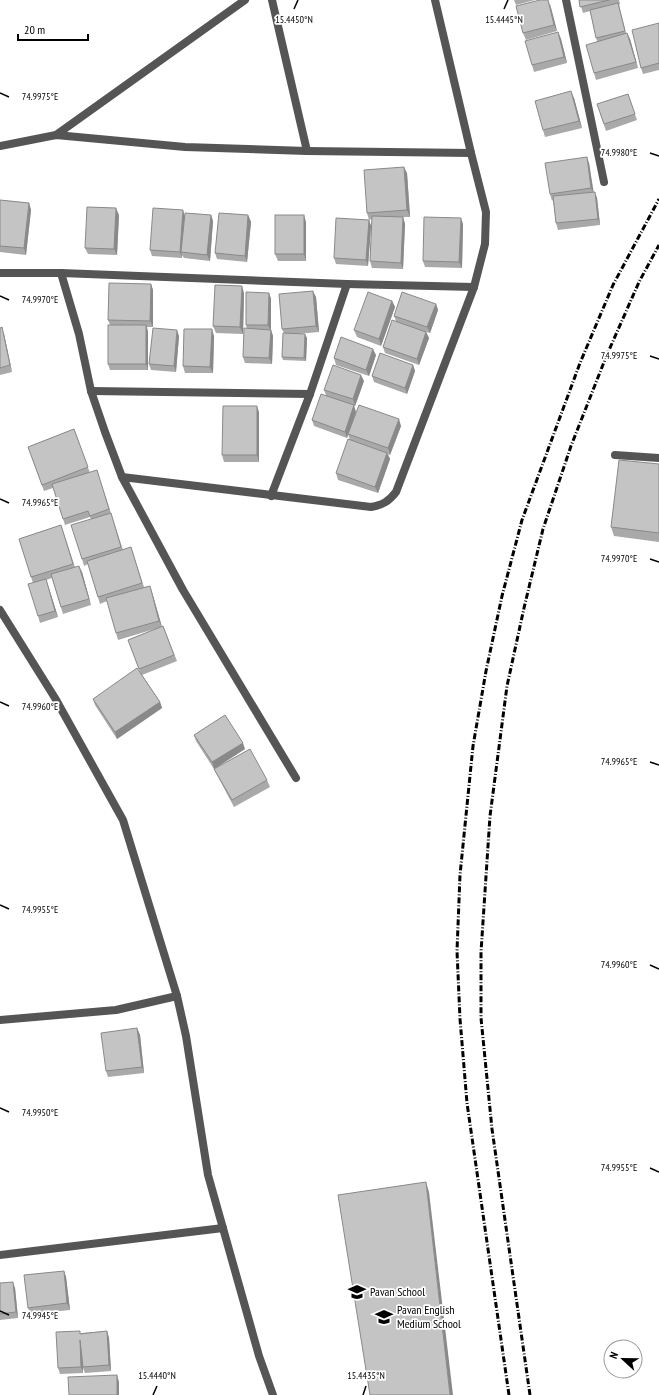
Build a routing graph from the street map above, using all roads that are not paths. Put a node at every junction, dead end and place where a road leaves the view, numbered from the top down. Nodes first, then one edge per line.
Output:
1 (245, 0) edge
2 (272, 0) edge
3 (435, 0) edge
4 (566, 0) edge
5 (56, 135) junction
6 (0, 146) edge
7 (307, 151) junction
8 (471, 153) junction
9 (604, 182) dead end
10 (62, 273) junction
11 (0, 274) edge
12 (347, 284) junction
13 (474, 287) junction
14 (91, 391) junction
15 (310, 394) junction
16 (616, 455) dead end
17 (659, 458) edge
18 (122, 476) junction
19 (271, 496) junction
20 (0, 610) edge
21 (296, 778) dead end
22 (177, 996) junction
23 (0, 1020) edge
24 (223, 1228) junction
25 (0, 1255) edge
26 (272, 1395) edge

1 - 5 street
2 - 7 street
3 - 8 street
4 - 9 street
5 - 6 street
5 - 7 street
7 - 8 street
8 - 13 street
10 - 11 street
10 - 12 street
10 - 14 street
12 - 13 street
12 - 15 street
13 - 19 street
14 - 15 street
14 - 18 street
15 - 19 street
16 - 17 street
18 - 19 street
18 - 21 street
20 - 22 street
22 - 23 street
22 - 24 street
24 - 25 street
24 - 26 street

